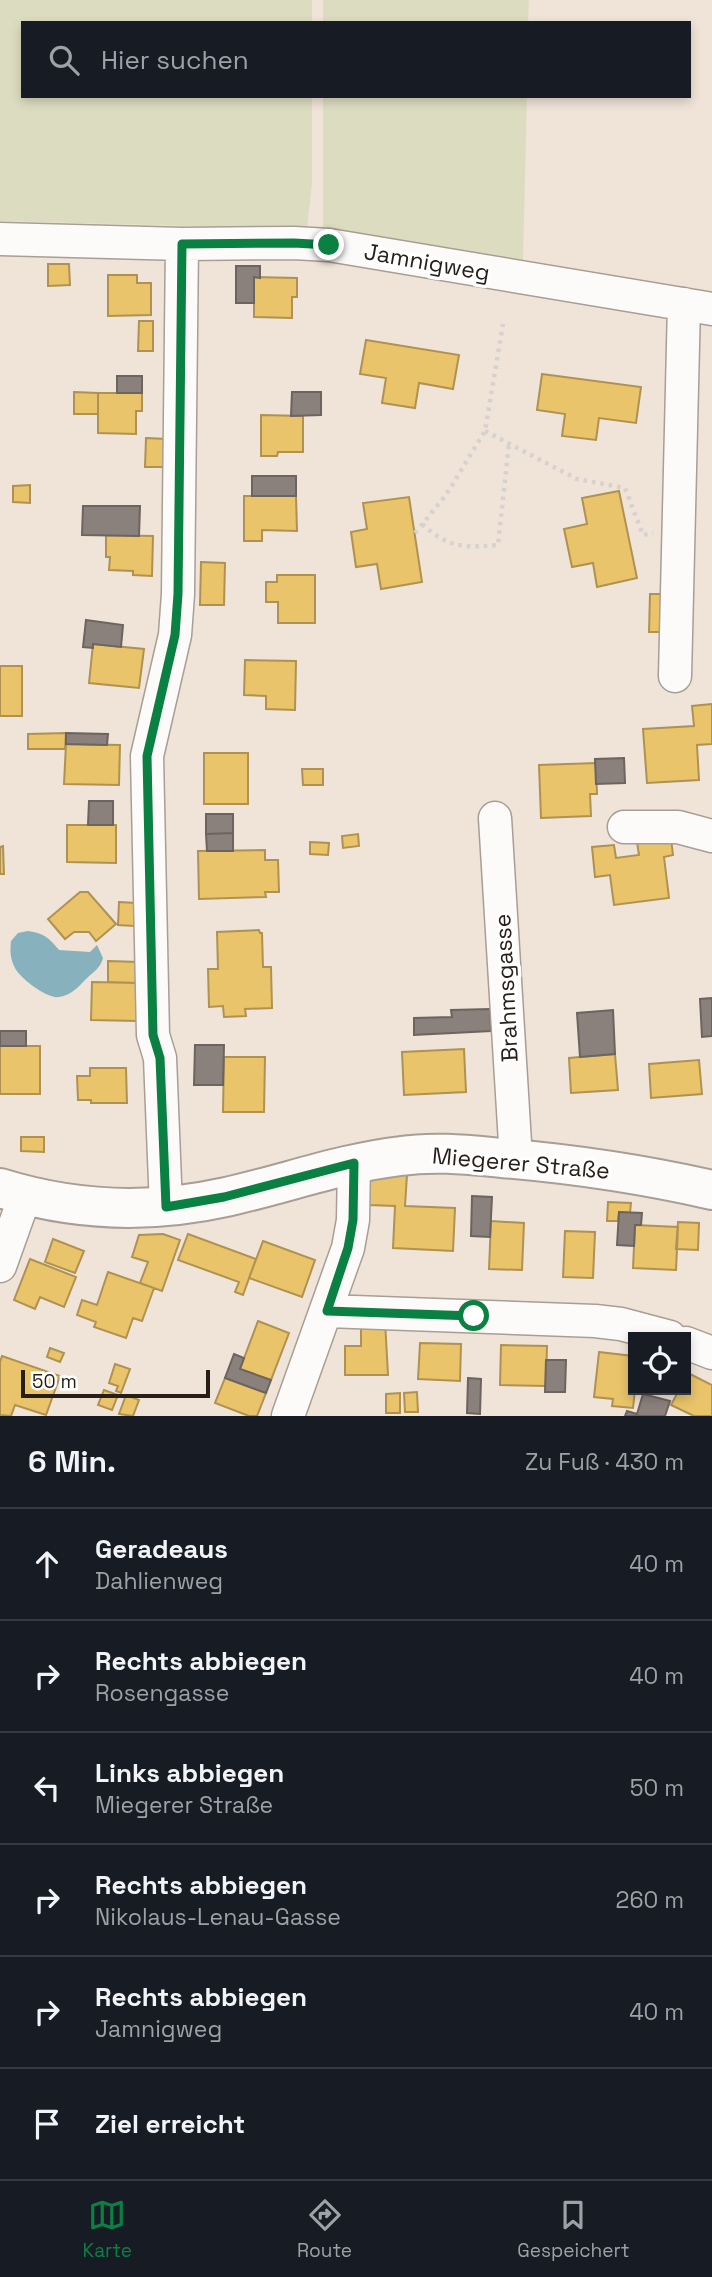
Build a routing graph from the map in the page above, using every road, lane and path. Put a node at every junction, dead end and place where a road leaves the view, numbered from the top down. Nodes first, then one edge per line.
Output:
1 (0, 239) edge
2 (182, 244) junction
3 (698, 307) edge
4 (503, 324) dead end
5 (485, 431) junction
6 (509, 443) junction
7 (422, 524) junction
8 (678, 529) junction
9 (415, 533) dead end
10 (675, 676) dead end
11 (495, 818) dead end
12 (624, 827) dead end
13 (712, 835) edge
14 (516, 1159) junction
15 (354, 1163) junction
16 (712, 1190) edge
17 (12, 1192) edge
18 (166, 1207) junction
19 (0, 1266) edge
20 (327, 1311) junction
21 (651, 1332) edge
22 (691, 1345) edge
23 (712, 1353) edge
24 (288, 1416) edge

1 - 2 street, Jamnigweg
2 - 3 street, Jamnigweg
2 - 18 street
3 - 8 street, Jamnigweg
4 - 5 path
5 - 6 path
5 - 7 path
6 - 7 path
6 - 8 path
7 - 9 path
8 - 10 street, Jamnigweg
11 - 14 street, Brahmsgasse
12 - 13 street
14 - 15 main road, Miegerer Straße
14 - 16 main road, Miegerer Straße
15 - 18 main road, Miegerer Straße
15 - 20 street
17 - 18 main road, Miegerer Straße
17 - 19 street
20 - 21 street
20 - 24 street
22 - 23 street

